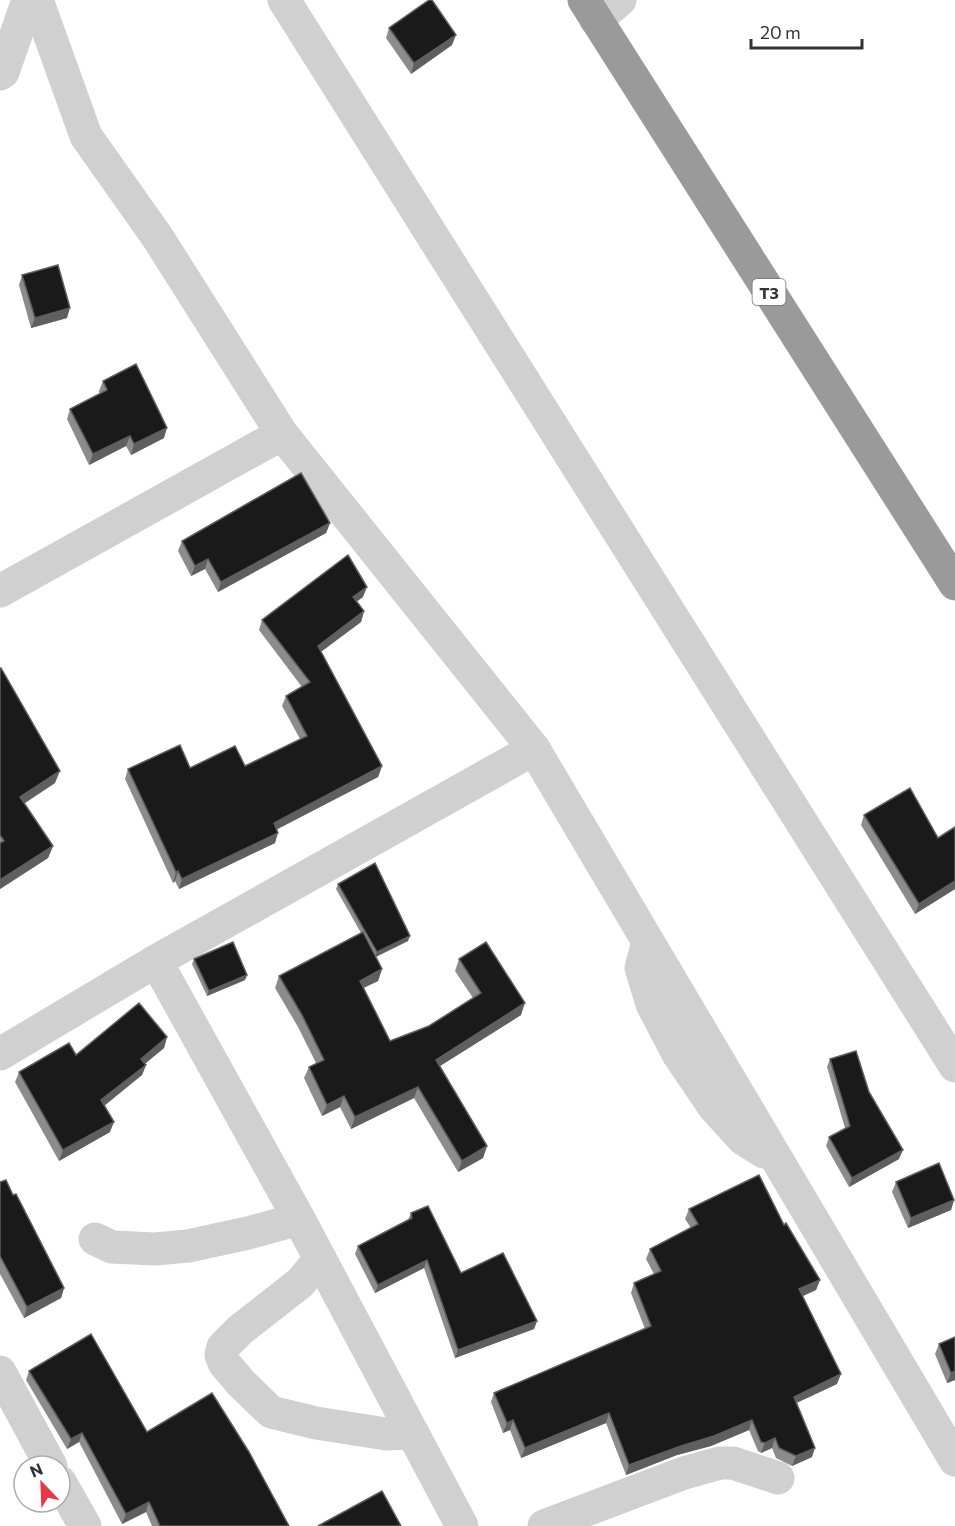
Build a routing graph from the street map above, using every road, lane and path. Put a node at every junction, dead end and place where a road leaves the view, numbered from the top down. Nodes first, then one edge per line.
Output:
1 (28, 0) edge
2 (36, 0) edge
3 (284, 0) edge
4 (600, 7) edge
5 (0, 74) edge
6 (282, 434) junction
7 (955, 584) edge
8 (0, 591) edge
9 (534, 749) junction
10 (156, 961) junction
11 (0, 1054) edge
12 (955, 1066) edge
13 (299, 1219) junction
14 (95, 1239) dead end
15 (320, 1259) junction
16 (0, 1372) edge
17 (412, 1433) junction
18 (44, 1454) edge
19 (955, 1460) edge
20 (778, 1479) dead end
21 (72, 1504) edge
22 (84, 1526) edge
23 (462, 1526) edge
24 (544, 1526) edge

1 - 5 street
2 - 6 street
3 - 12 street
4 - 7 highway, T3
6 - 8 street
6 - 9 street
9 - 10 street
9 - 19 street
10 - 11 street
10 - 13 street
13 - 14 street
13 - 15 street
15 - 17 street
15 - 17 street
16 - 18 street
17 - 23 street
20 - 24 street
21 - 22 street

